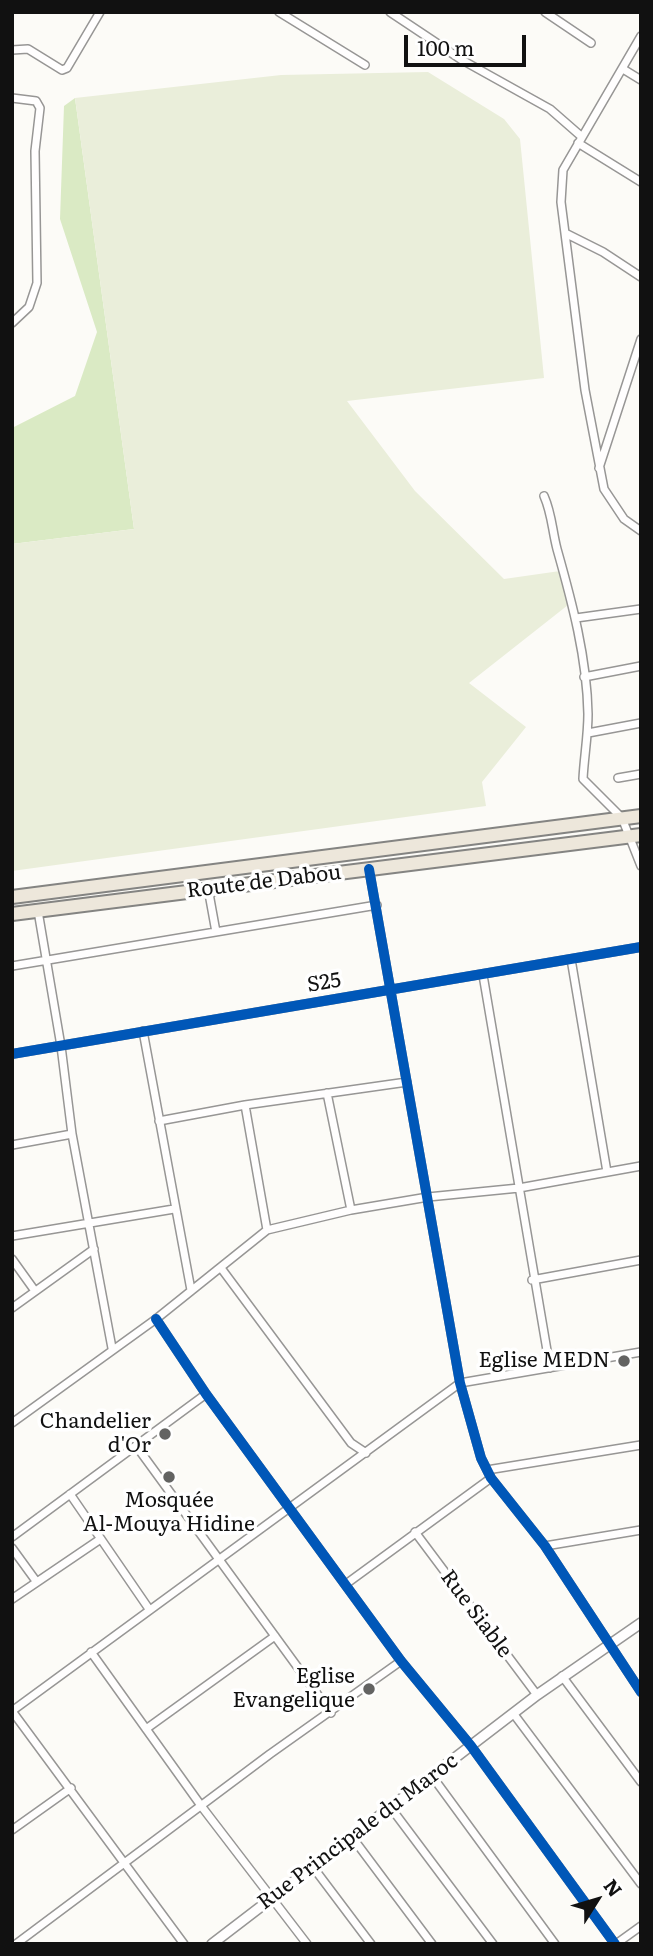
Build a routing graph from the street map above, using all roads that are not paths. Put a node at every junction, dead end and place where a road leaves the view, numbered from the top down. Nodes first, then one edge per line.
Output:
1 (100, 12) edge
2 (279, 12) edge
3 (390, 12) edge
4 (545, 12) edge
5 (641, 36) edge
6 (591, 43) dead end
7 (12, 50) edge
8 (365, 65) dead end
9 (623, 69) junction
10 (641, 80) edge
11 (12, 98) edge
12 (580, 140) junction
13 (641, 181) edge
14 (567, 234) junction
15 (641, 277) edge
16 (12, 308) edge
17 (20, 316) junction
18 (12, 323) edge
19 (641, 339) edge
20 (638, 361) edge
21 (599, 468) junction
22 (544, 496) dead end
23 (641, 531) edge
24 (641, 609) edge
25 (576, 618) junction
26 (641, 666) edge
27 (584, 677) junction
28 (641, 723) edge
29 (587, 733) junction
30 (641, 774) edge
31 (618, 778) dead end
32 (641, 816) edge
33 (622, 818) junction
34 (636, 836) edge
35 (641, 866) edge
36 (369, 869) junction
37 (208, 888) junction
38 (12, 897) edge
39 (377, 905) junction
40 (38, 911) junction
41 (12, 914) edge
42 (216, 932) junction
43 (641, 947) edge
44 (570, 959) junction
45 (47, 961) junction
46 (12, 966) edge
47 (483, 975) junction
48 (392, 992) junction
49 (143, 1031) junction
50 (61, 1046) junction
51 (12, 1054) edge
52 (407, 1082) junction
53 (327, 1093) junction
54 (245, 1105) junction
55 (159, 1121) junction
56 (72, 1134) junction
57 (12, 1144) edge
58 (641, 1166) edge
59 (607, 1171) junction
60 (519, 1188) junction
61 (428, 1197) junction
62 (174, 1209) junction
63 (351, 1210) junction
64 (88, 1222) junction
65 (267, 1230) junction
66 (12, 1236) edge
67 (94, 1249) junction
68 (12, 1259) edge
69 (641, 1261) edge
70 (221, 1268) junction
71 (532, 1280) junction
72 (191, 1290) junction
73 (35, 1291) junction
74 (12, 1308) edge
75 (156, 1319) junction
76 (112, 1348) junction
77 (641, 1352) edge
78 (550, 1368) junction
79 (460, 1383) junction
80 (206, 1394) junction
81 (12, 1423) edge
82 (641, 1445) edge
83 (136, 1447) junction
84 (366, 1453) junction
85 (486, 1470) junction
86 (491, 1478) junction
87 (70, 1494) junction
88 (290, 1508) junction
89 (641, 1530) edge
90 (415, 1532) junction
91 (12, 1537) edge
92 (99, 1540) junction
93 (545, 1546) junction
94 (12, 1548) edge
95 (219, 1559) junction
96 (36, 1581) junction
97 (346, 1584) junction
98 (12, 1599) edge
99 (149, 1609) junction
100 (641, 1623) edge
101 (275, 1636) junction
102 (610, 1642) junction
103 (91, 1652) junction
104 (401, 1661) junction
105 (562, 1676) junction
106 (641, 1692) edge
107 (537, 1695) junction
108 (12, 1711) edge
109 (331, 1713) junction
110 (513, 1713) junction
111 (146, 1729) junction
112 (471, 1746) junction
113 (432, 1776) junction
114 (641, 1782) edge
115 (71, 1788) junction
116 (202, 1807) junction
117 (391, 1808) junction
118 (12, 1830) edge
119 (352, 1837) junction
120 (126, 1862) junction
121 (313, 1867) junction
122 (641, 1884) edge
123 (271, 1899) junction
124 (641, 1926) edge
125 (16, 1944) edge
126 (184, 1944) edge
127 (212, 1944) edge
128 (307, 1944) edge
129 (372, 1944) edge
130 (432, 1944) edge
131 (493, 1944) edge
132 (555, 1944) edge
133 (615, 1944) edge

1 - 7 street
2 - 8 street
3 - 12 street
4 - 6 street
5 - 9 street
9 - 10 street
9 - 12 street
11 - 17 street
12 - 13 street
12 - 14 street
14 - 15 street
14 - 21 street
16 - 17 street
17 - 18 street
19 - 20 street
20 - 21 street
21 - 23 street
22 - 25 street
24 - 25 street
25 - 27 street
26 - 27 street
27 - 29 street
28 - 29 street
29 - 33 street
30 - 31 street
32 - 33 main road
33 - 34 street
33 - 38 main road
34 - 35 street
34 - 36 main road, Route de Dabou
36 - 37 main road, Route de Dabou
36 - 39 street
37 - 40 main road, Route de Dabou
37 - 42 street
39 - 42 street
39 - 48 street
40 - 41 main road, Route de Dabou
40 - 45 street
42 - 45 street
43 - 44 street, S25
44 - 47 street, S25
44 - 59 street
45 - 46 street
45 - 50 street
47 - 48 street, S25
47 - 60 street
48 - 49 street, S25
48 - 52 street
49 - 50 street, S25
49 - 55 street
50 - 51 street, S25
50 - 56 street
52 - 53 street
52 - 61 street
53 - 54 street
53 - 63 street
54 - 55 street
54 - 65 street
55 - 62 street
56 - 57 street
56 - 64 street
58 - 59 street
59 - 60 street
60 - 61 street
60 - 71 street
61 - 63 street
61 - 79 street
62 - 64 street
62 - 72 street
63 - 65 street
64 - 66 street
64 - 67 street
65 - 70 street
67 - 73 street
67 - 76 street
68 - 73 street
69 - 71 street
70 - 72 street
70 - 84 street
71 - 78 street
72 - 75 street
73 - 74 street
75 - 76 street
75 - 80 street
76 - 81 street
77 - 78 street
78 - 79 street
79 - 84 street
79 - 85 street
80 - 83 street
80 - 88 street
82 - 85 street
83 - 87 street
83 - 95 street
84 - 88 street
85 - 86 street
86 - 90 street
86 - 93 street
87 - 91 street
87 - 92 street
88 - 95 street
88 - 97 street
89 - 93 street
90 - 97 street
90 - 107 street, Rue Siable
92 - 96 street
92 - 99 street
93 - 102 street
94 - 96 street
95 - 99 street
95 - 101 street
96 - 98 street
97 - 104 street
99 - 103 street
100 - 102 street, Rue Principale du Maroc
101 - 109 street
101 - 111 street
102 - 105 street, Rue Principale du Maroc
102 - 106 street
103 - 108 street
103 - 111 street
104 - 109 street
104 - 112 street
105 - 107 street, Rue Principale du Maroc
105 - 114 street
107 - 110 street, Rue Principale du Maroc
108 - 115 street
109 - 116 street
110 - 112 street, Rue Principale du Maroc
110 - 122 street
111 - 116 street
112 - 113 street, Rue Principale du Maroc
112 - 133 street
113 - 117 street, Rue Principale du Maroc
113 - 132 street
115 - 118 street
115 - 120 street
116 - 120 street
116 - 123 street
117 - 119 street, Rue Principale du Maroc
117 - 131 street
119 - 121 street, Rue Principale du Maroc
119 - 130 street
120 - 125 street
120 - 126 street
121 - 123 street, Rue Principale du Maroc
121 - 129 street
123 - 127 street, Rue Principale du Maroc
123 - 128 street
124 - 133 street

